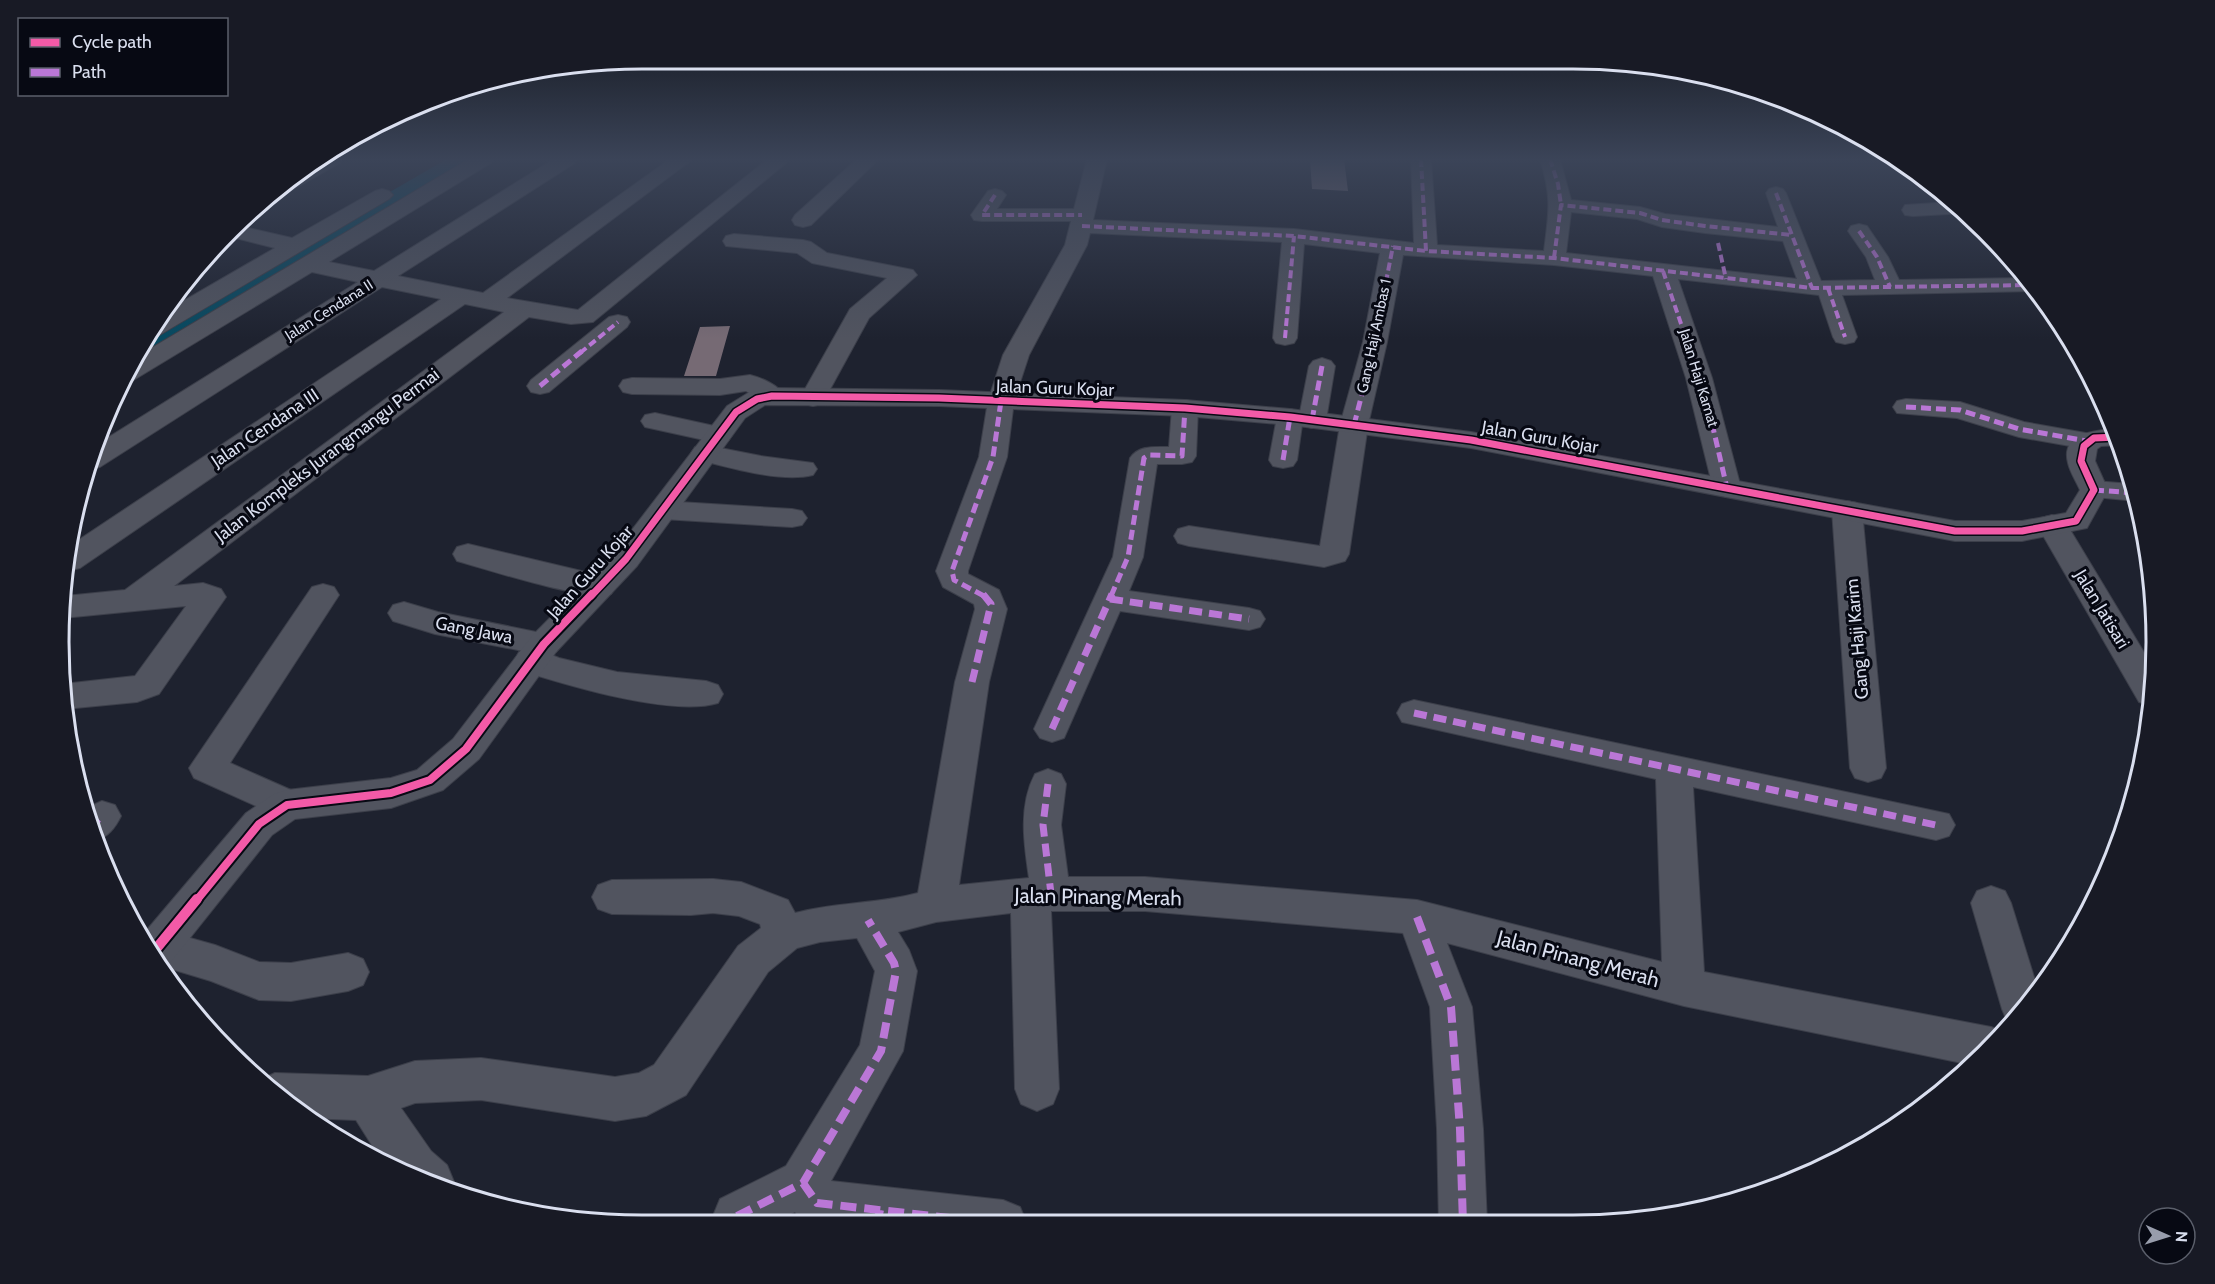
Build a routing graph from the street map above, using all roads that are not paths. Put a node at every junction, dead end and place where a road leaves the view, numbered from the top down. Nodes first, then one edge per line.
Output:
1 (342, 219) edge
2 (386, 219) edge
3 (473, 219) edge
4 (601, 219) edge
5 (706, 219) edge
6 (1047, 219) edge
7 (1424, 219) edge
8 (1559, 219) edge
9 (1659, 219) edge
10 (1785, 219) edge
11 (1082, 221) junction
12 (1859, 231) dead end
13 (241, 233) edge
14 (1791, 235) junction
15 (1294, 236) junction
16 (734, 241) dead end
17 (1718, 243) dead end
18 (296, 246) junction
19 (1393, 246) junction
20 (1426, 251) junction
21 (1554, 258) junction
22 (310, 265) junction
23 (1663, 271) junction
24 (1726, 279) junction
25 (376, 280) junction
26 (2021, 285) edge
27 (1890, 287) junction
28 (1820, 288) junction
29 (461, 296) junction
30 (487, 302) junction
31 (524, 309) junction
32 (588, 314) junction
33 (169, 319) edge
34 (1845, 337) dead end
35 (1285, 338) dead end
36 (140, 366) edge
37 (1322, 366) dead end
38 (540, 386) dead end
39 (632, 386) dead end
40 (772, 396) junction
41 (813, 398) junction
42 (1001, 401) junction
43 (1906, 407) dead end
44 (1185, 408) junction
45 (1301, 418) junction
46 (656, 420) dead end
47 (1354, 425) junction
48 (2108, 437) edge
49 (2087, 441) junction
50 (711, 444) junction
51 (100, 454) edge
52 (1283, 460) dead end
53 (803, 469) dead end
54 (1727, 488) junction
55 (2094, 490) junction
56 (2126, 492) edge
57 (663, 510) junction
58 (1847, 510) junction
59 (792, 518) dead end
60 (2052, 525) junction
61 (1189, 537) dead end
62 (468, 554) dead end
63 (76, 556) edge
64 (600, 586) junction
65 (323, 596) dead end
66 (1110, 599) junction
67 (131, 602) junction
68 (70, 606) edge
69 (404, 613) dead end
70 (1249, 619) dead end
71 (538, 652) junction
72 (2145, 682) edge
73 (706, 694) dead end
74 (72, 695) edge
75 (1414, 713) dead end
76 (1052, 729) dead end
77 (1868, 768) dead end
78 (1674, 769) junction
79 (1048, 784) dead end
80 (287, 806) junction
81 (1936, 825) dead end
82 (1040, 894) junction
83 (612, 897) dead end
84 (1991, 903) dead end
85 (936, 904) junction
86 (1417, 917) junction
87 (868, 920) junction
88 (785, 933) junction
89 (158, 947) edge
90 (161, 952) edge
91 (348, 972) dead end
92 (1684, 987) junction
93 (2020, 1000) edge
94 (1979, 1046) edge
95 (1036, 1089) dead end
96 (291, 1096) edge
97 (368, 1098) junction
98 (413, 1167) edge
99 (803, 1183) junction
100 (739, 1215) edge
101 (869, 1215) edge
102 (1463, 1215) edge

1 - 18 street
2 - 22 street
3 - 25 street, Jalan Cendana II
4 - 30 street
5 - 32 street
6 - 11 street
7 - 20 street
8 - 21 street
9 - 14 street
10 - 14 street
11 - 15 street
11 - 42 street
12 - 27 street
13 - 18 street
14 - 28 street
15 - 19 street
15 - 35 street
16 - 41 street
17 - 24 street
18 - 33 street
19 - 20 street
19 - 47 street, Gang Haji Ambas 1
20 - 21 street
21 - 23 street
22 - 25 street
22 - 36 street
23 - 24 street
23 - 54 street, Jalan Haji Kamat
24 - 28 street
25 - 29 street
25 - 51 street, Jalan Cendana II
26 - 27 street
27 - 28 street
28 - 34 street
29 - 30 street
29 - 63 street, Jalan Cendana III
30 - 31 street
31 - 32 street
31 - 67 street, Jalan Kompleks Jurangmangu Permai
32 - 38 street
37 - 45 street
39 - 40 street
40 - 41 street, Jalan Guru Kojar
40 - 50 street, Jalan Guru Kojar
41 - 42 street, Jalan Guru Kojar
42 - 44 street, Jalan Guru Kojar
42 - 85 street
43 - 49 street
44 - 45 street, Jalan Guru Kojar
44 - 66 street
45 - 47 street, Jalan Guru Kojar
45 - 52 street
46 - 50 street
47 - 54 street, Jalan Guru Kojar
47 - 61 street, Gang Haji Ambas 1
48 - 49 street
49 - 55 street
50 - 53 street
50 - 57 street, Jalan Guru Kojar
54 - 58 street, Jalan Guru Kojar
55 - 56 street
55 - 60 street, Jalan Guru Kojar
57 - 59 street
57 - 64 street, Jalan Guru Kojar
58 - 60 street, Jalan Guru Kojar
58 - 77 street, Gang Haji Karim
60 - 72 street, Jalan Jatisari
62 - 64 street
64 - 71 street, Jalan Guru Kojar
65 - 80 street
66 - 70 street
66 - 76 street
67 - 68 street
67 - 74 street
69 - 71 street, Gang Jawa
71 - 73 street, Gang Jawa
71 - 80 street, Jalan Guru Kojar
75 - 78 street
78 - 81 street
78 - 92 street
79 - 82 street
80 - 89 street, Jalan Guru Kojar
82 - 85 street, Jalan Pinang Merah
82 - 86 street, Jalan Pinang Merah
82 - 95 street
83 - 88 street
84 - 93 street
85 - 87 street, Jalan Pinang Merah
86 - 92 street, Jalan Pinang Merah
86 - 102 street
87 - 88 street, Jalan Pinang Merah
87 - 99 street
88 - 97 street, Jalan Pinang Merah
90 - 91 street
92 - 94 street, Jalan Pinang Merah
96 - 97 street, Jalan Pinang Merah
97 - 98 street
99 - 100 street
99 - 101 street

